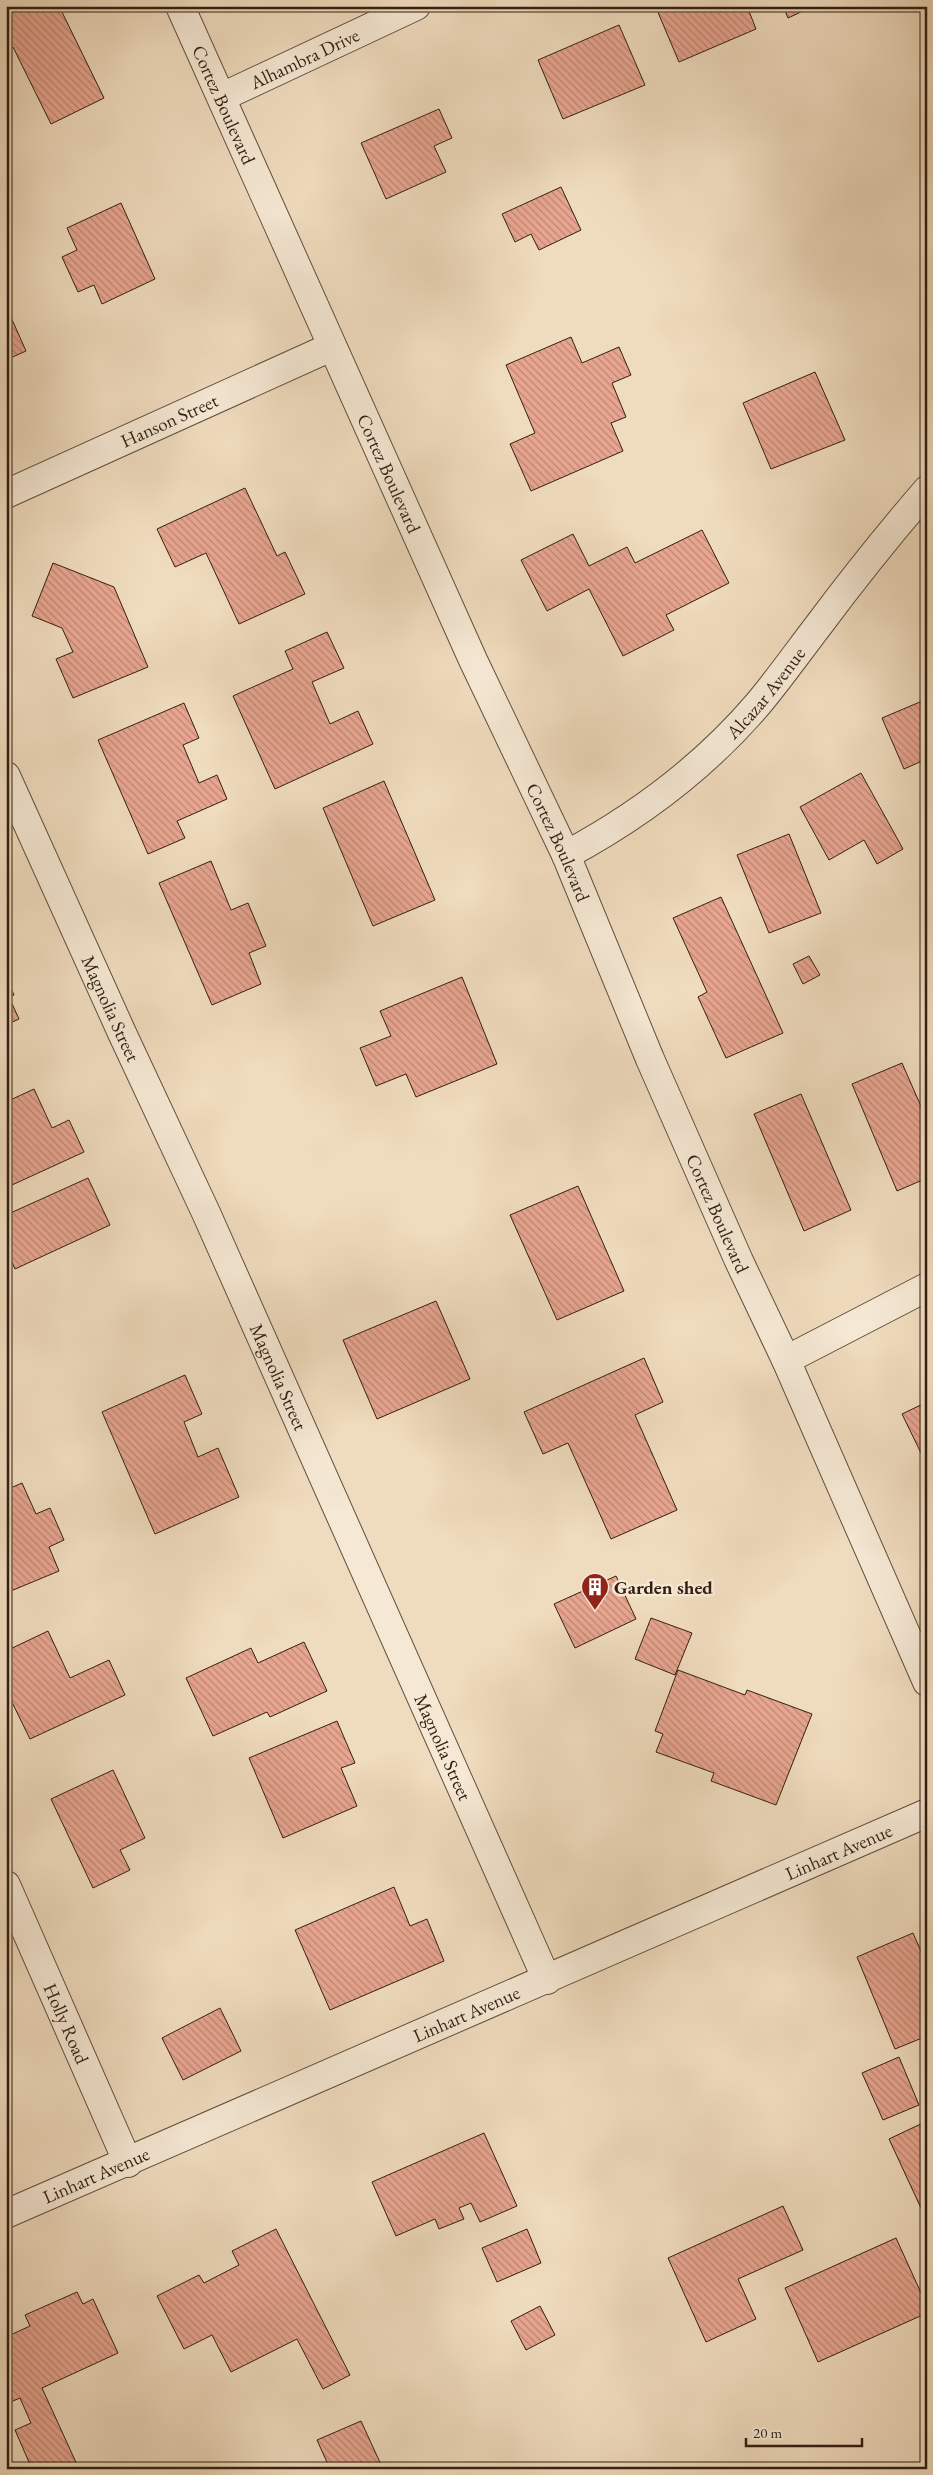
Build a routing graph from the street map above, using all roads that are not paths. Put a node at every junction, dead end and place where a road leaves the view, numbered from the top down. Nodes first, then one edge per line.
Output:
1 (180, 6) edge
2 (416, 6) edge
3 (222, 97) junction
4 (331, 347) junction
5 (927, 490) edge
6 (6, 494) edge
7 (6, 776) edge
8 (566, 855) junction
9 (927, 1287) edge
10 (786, 1360) junction
11 (927, 1682) edge
12 (927, 1812) edge
13 (6, 1885) edge
14 (547, 1980) junction
15 (128, 2163) junction
16 (6, 2214) edge

1 - 3 street, Cortez Boulevard
2 - 3 street, Alhambra Drive
3 - 4 street, Cortez Boulevard
4 - 6 street, Hanson Street
4 - 8 street, Cortez Boulevard
5 - 8 street, Alcazar Avenue
7 - 14 street, Magnolia Street
8 - 10 street, Cortez Boulevard
9 - 10 street
10 - 11 street, Cortez Boulevard
12 - 14 street, Linhart Avenue
13 - 15 street, Holly Road
14 - 15 street, Linhart Avenue
15 - 16 street, Linhart Avenue

